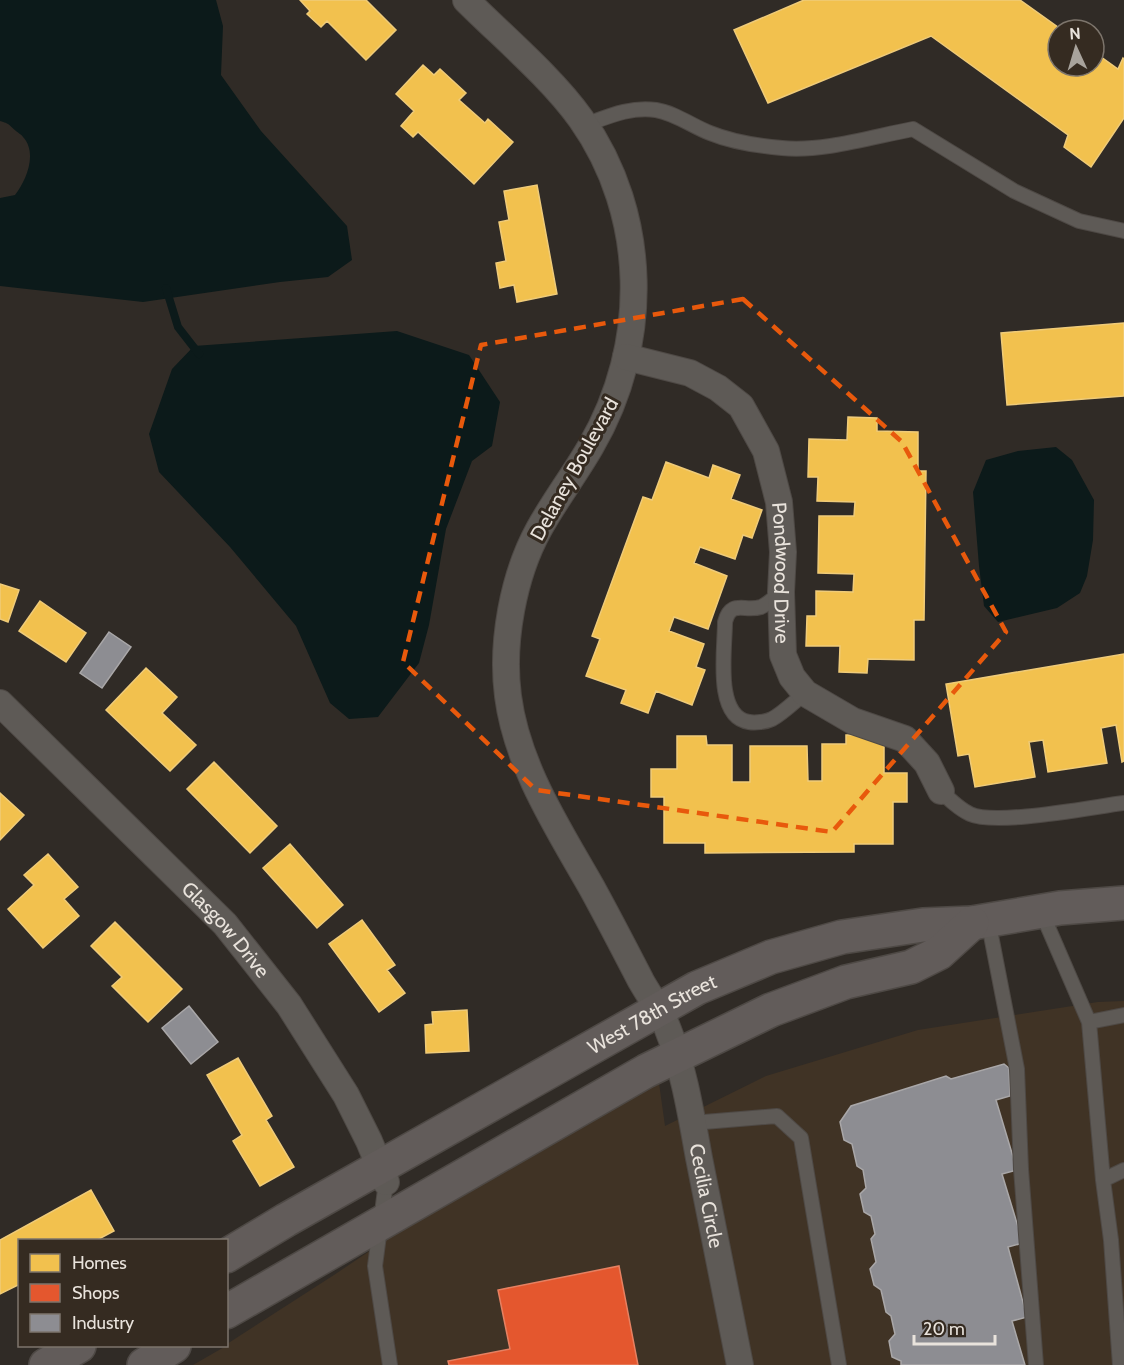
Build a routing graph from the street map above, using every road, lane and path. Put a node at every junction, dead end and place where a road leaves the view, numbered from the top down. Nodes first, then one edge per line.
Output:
1 (466, 0) edge
2 (585, 125) junction
3 (1124, 231) edge
4 (626, 357) junction
5 (781, 592) junction
6 (805, 693) junction
7 (6, 709) edge
8 (941, 791) joint
9 (1124, 803) edge
10 (1124, 903) edge
11 (1041, 911) junction
12 (980, 921) junction
13 (1124, 1015) edge
14 (1089, 1022) junction
15 (668, 1031) junction
16 (692, 1123) junction
17 (1124, 1170) edge
18 (383, 1175) junction
19 (1102, 1180) junction
20 (381, 1223) junction
21 (228, 1255) edge
22 (228, 1311) edge
23 (77, 1347) edge
24 (172, 1347) edge
25 (46, 1365) edge
26 (144, 1365) edge
27 (390, 1365) edge
28 (740, 1365) edge
29 (839, 1365) edge
30 (1036, 1365) edge
31 (1120, 1365) edge

1 - 2 street, Delaney Boulevard
2 - 3 lane
2 - 4 street, Delaney Boulevard
4 - 5 street, Pondwood Drive
4 - 15 street, Delaney Boulevard
5 - 6 street, Pondwood Drive
5 - 6 lane
6 - 8 street, Pondwood Drive
7 - 18 street, Glasgow Drive
8 - 9 lane
10 - 11 street, West 78th Street
11 - 12 street, West 78th Street
11 - 14 lane
12 - 15 street, West 78th Street
12 - 15 street, West 78th Street
12 - 30 lane
13 - 14 lane
14 - 19 lane
15 - 16 street, Cecilia Circle
15 - 18 street, West 78th Street
15 - 20 street, West 78th Street
16 - 28 street, Cecilia Circle
16 - 29 lane
17 - 19 lane
18 - 20 lane
18 - 21 street, West 78th Street
19 - 31 lane
20 - 22 street, West 78th Street
20 - 27 lane
23 - 25 street
24 - 26 street

